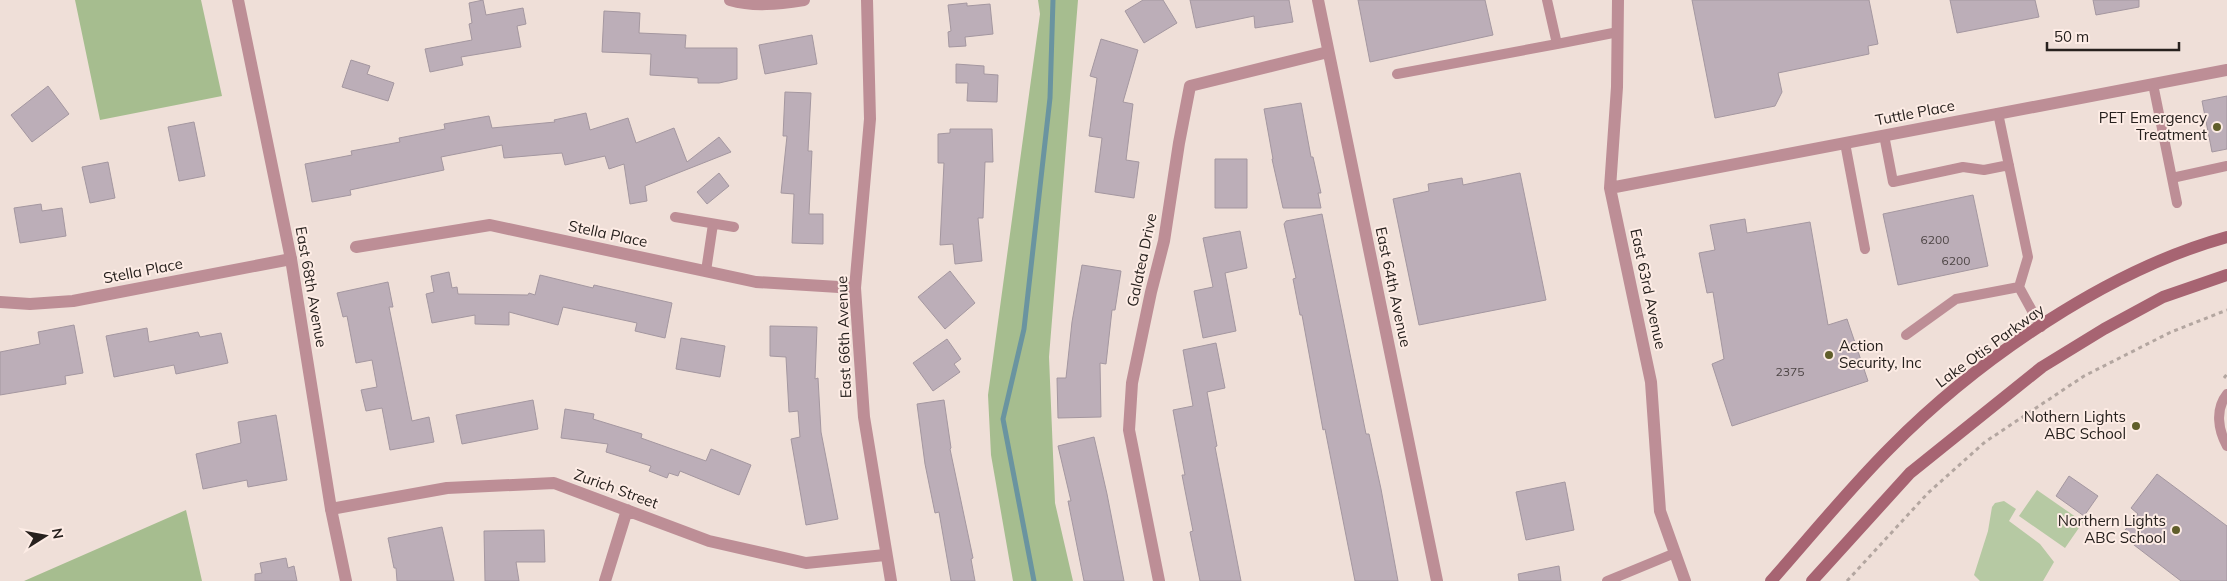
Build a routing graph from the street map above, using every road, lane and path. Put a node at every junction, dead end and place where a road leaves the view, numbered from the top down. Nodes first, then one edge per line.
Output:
1 (238, 0) edge
2 (730, 0) edge
3 (804, 0) edge
4 (868, 0) edge
5 (1318, 0) edge
6 (1547, 0) edge
7 (1618, 0) edge
8 (1618, 32) junction
9 (1557, 44) junction
10 (1328, 52) junction
11 (2227, 70) edge
12 (1397, 74) dead end
13 (2154, 84) junction
14 (1998, 113) junction
15 (1884, 135) junction
16 (1845, 143) junction
17 (2009, 165) junction
18 (2227, 166) edge
19 (2172, 178) junction
20 (1610, 188) junction
21 (2177, 204) dead end
22 (675, 217) dead end
23 (713, 224) junction
24 (734, 227) dead end
25 (2227, 237) edge
26 (356, 246) dead end
27 (1865, 249) dead end
28 (291, 259) junction
29 (706, 271) junction
30 (2227, 275) edge
31 (2020, 287) junction
32 (855, 288) junction
33 (0, 302) edge
34 (2227, 310) edge
35 (2041, 327) junction
36 (1906, 334) dead end
37 (2227, 374) edge
38 (2224, 378) dead end
39 (2227, 394) edge
40 (2227, 446) edge
41 (331, 508) junction
42 (627, 510) junction
43 (1675, 553) junction
44 (886, 555) junction
45 (346, 581) edge
46 (605, 581) edge
47 (890, 581) edge
48 (1159, 581) edge
49 (1437, 581) edge
50 (1607, 581) edge
51 (1686, 581) edge
52 (1771, 581) edge
53 (1812, 581) edge
54 (1846, 581) edge

1 - 28 street, East 68th Avenue
2 - 3 street
4 - 32 street, East 66th Avenue
5 - 10 street, East 64th Avenue
6 - 9 lane
7 - 8 street, East 63rd Avenue
8 - 9 lane
8 - 20 street, East 63rd Avenue
9 - 12 lane
10 - 48 street, Galatea Drive
10 - 49 street, East 64th Avenue
11 - 13 street, Tuttle Place
13 - 14 street, Tuttle Place
13 - 19 lane
14 - 15 street, Tuttle Place
14 - 17 lane
15 - 16 street, Tuttle Place
15 - 17 lane
16 - 20 street, Tuttle Place
16 - 27 lane
17 - 31 lane
18 - 19 lane
19 - 21 lane
20 - 43 street, East 63rd Avenue
22 - 23 lane
23 - 24 lane
23 - 29 lane
25 - 35 main road, Lake Otis Parkway
26 - 29 street, Stella Place
28 - 33 street, Stella Place
28 - 41 street, East 68th Avenue
29 - 32 street, Stella Place
30 - 53 main road
31 - 35 lane
31 - 36 lane
32 - 44 street, East 66th Avenue
34 - 54 path
35 - 52 main road, Lake Otis Parkway
37 - 38 path
39 - 40 lane
41 - 42 street, Zurich Street
41 - 45 street, East 68th Avenue
42 - 44 street, Zurich Street
42 - 46 street
43 - 50 lane
43 - 51 street, East 63rd Avenue
44 - 47 street, East 66th Avenue

